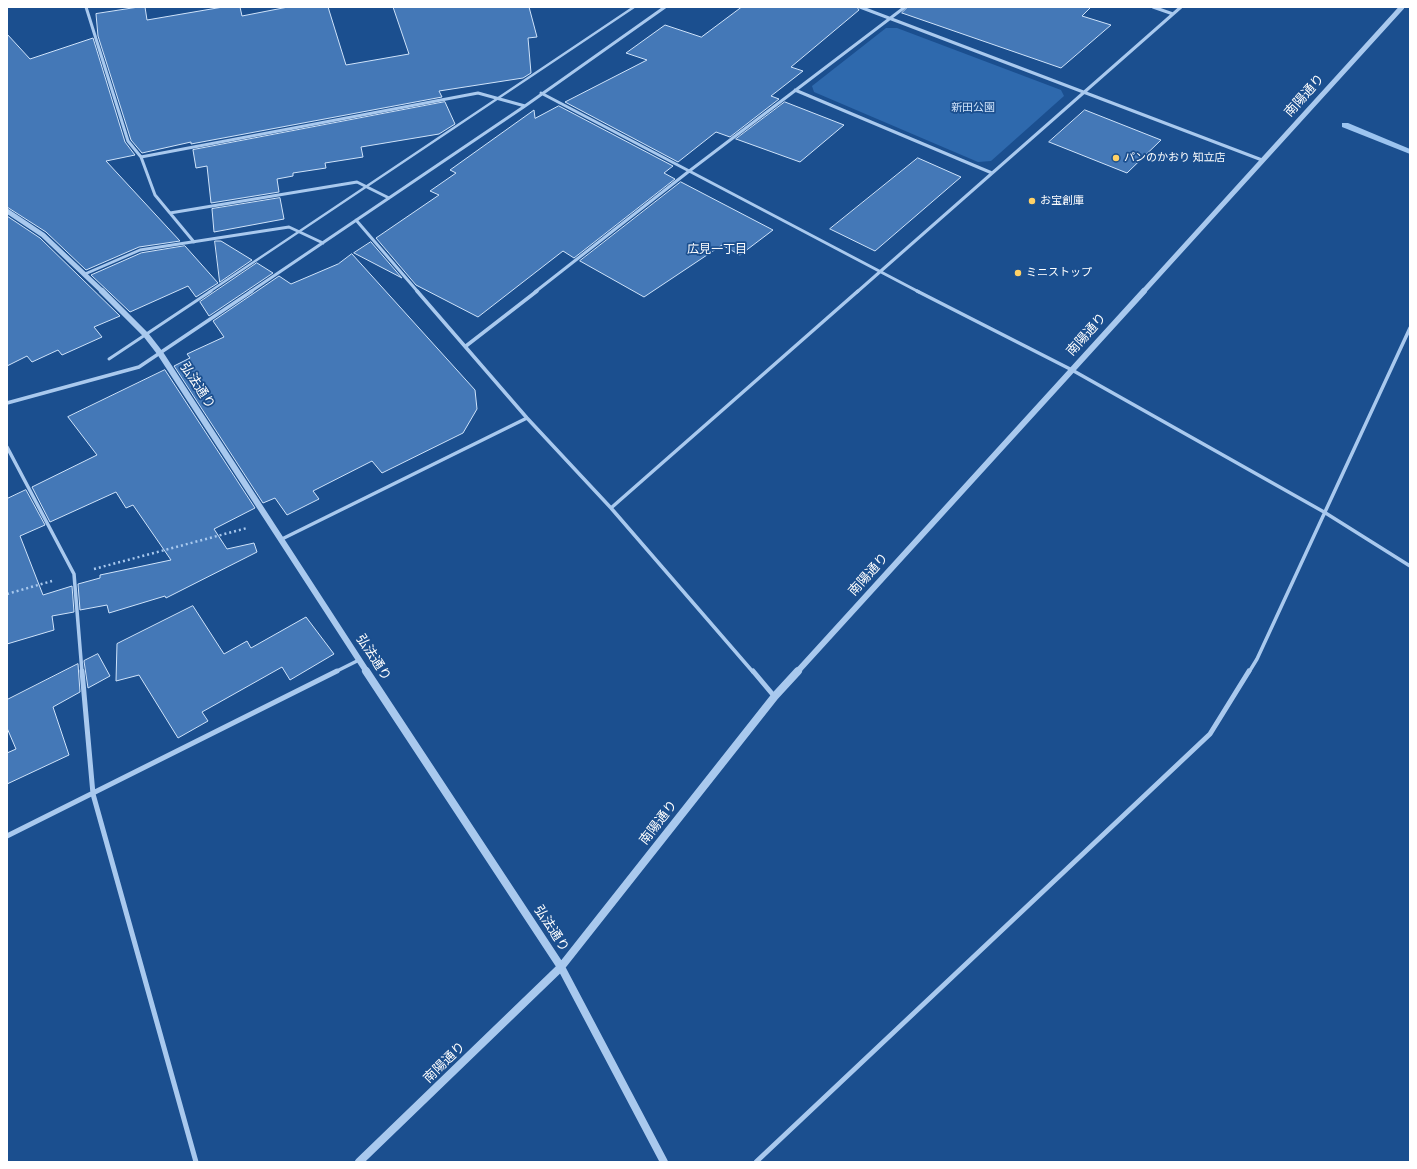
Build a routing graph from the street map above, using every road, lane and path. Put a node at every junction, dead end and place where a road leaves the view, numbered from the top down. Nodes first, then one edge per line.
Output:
1 (86, 7) edge
2 (634, 7) edge
3 (665, 7) edge
4 (860, 7) edge
5 (904, 7) edge
6 (1153, 7) edge
7 (1181, 7) edge
8 (1402, 7) edge
9 (1173, 14) junction
10 (890, 19) junction
11 (795, 90) junction
12 (541, 93) junction
13 (1085, 93) junction
14 (498, 98) junction
15 (525, 106) junction
16 (141, 157) junction
17 (1262, 160) junction
18 (688, 172) junction
19 (992, 173) junction
20 (367, 187) junction
21 (389, 198) junction
22 (7, 211) edge
23 (170, 213) junction
24 (356, 220) junction
25 (300, 232) junction
26 (194, 242) junction
27 (323, 242) junction
28 (880, 272) junction
29 (85, 274) junction
30 (1410, 328) edge
31 (146, 335) junction
32 (466, 346) junction
33 (160, 353) junction
34 (109, 359) dead end
35 (1072, 370) junction
36 (7, 403) edge
37 (527, 418) junction
38 (7, 447) edge
39 (611, 508) junction
40 (1324, 512) junction
41 (271, 522) junction
42 (282, 539) junction
43 (1410, 566) edge
44 (74, 574) junction
45 (7, 594) edge
46 (359, 660) junction
47 (775, 696) junction
48 (93, 794) junction
49 (7, 836) edge
50 (560, 967) junction
51 (196, 1162) edge
52 (359, 1162) edge
53 (664, 1162) edge
54 (756, 1162) edge

1 - 16 street
2 - 14 street
3 - 12 street
4 - 10 street
5 - 10 street
6 - 9 street
7 - 9 street
8 - 17 street, 南陽通り
9 - 13 street
10 - 11 street
10 - 13 street
11 - 18 street
11 - 19 street
12 - 15 street
12 - 18 street
13 - 17 street
13 - 19 street
14 - 15 street
14 - 16 street
14 - 20 street
15 - 21 street
16 - 23 street
17 - 35 street, 南陽通り
18 - 28 street
18 - 32 street
19 - 28 street
20 - 21 street
20 - 23 street
20 - 25 street
21 - 24 street
22 - 29 street, 弘法通り
23 - 26 street
24 - 27 street
24 - 32 street
25 - 26 street
25 - 27 street
25 - 31 street
26 - 29 street
27 - 33 street
28 - 35 street
28 - 39 street
29 - 31 street, 弘法通り
30 - 40 street
31 - 33 street, 弘法通り
31 - 34 street
32 - 37 street
33 - 36 street
33 - 41 street, 弘法通り
35 - 40 street
35 - 47 street, 南陽通り
37 - 39 street
37 - 42 street
38 - 44 street
39 - 47 street
40 - 43 street
40 - 54 street
41 - 42 street, 弘法通り
41 - 44 path
42 - 46 street, 弘法通り
44 - 45 path
44 - 48 street
46 - 48 street
46 - 50 street, 弘法通り
47 - 50 street, 南陽通り
48 - 49 street
48 - 51 street
50 - 52 street, 南陽通り
50 - 53 street, 弘法通り

